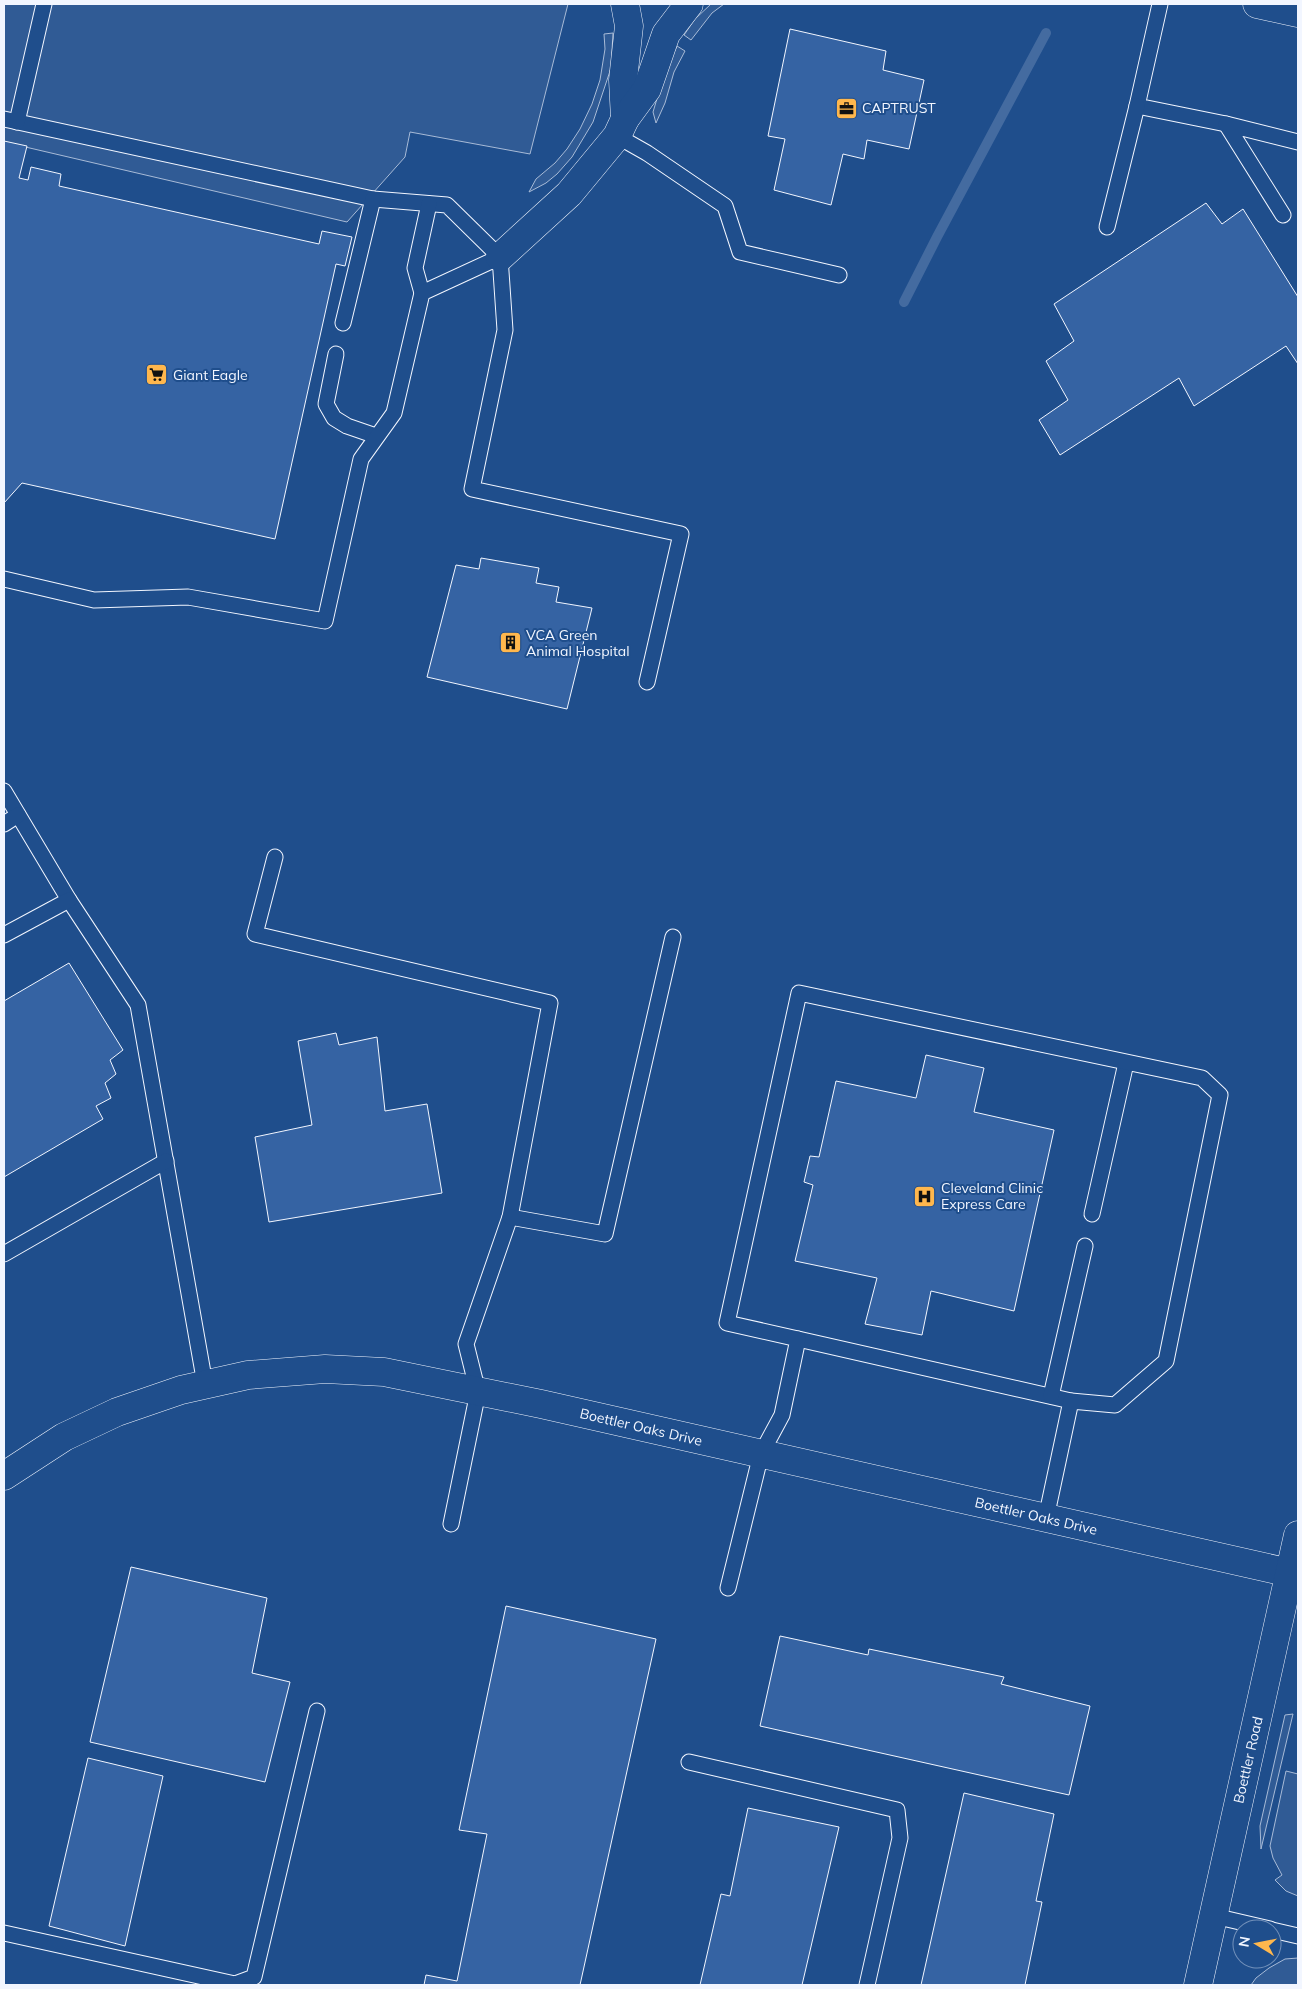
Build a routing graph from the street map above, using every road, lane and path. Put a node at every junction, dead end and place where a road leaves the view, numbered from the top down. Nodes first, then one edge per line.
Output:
1 (44, 4) edge
2 (625, 4) edge
3 (689, 4) edge
4 (1160, 4) edge
5 (1257, 4) edge
6 (1298, 13) edge
7 (1137, 106) junction
8 (10, 120) edge
9 (1226, 124) junction
10 (621, 127) junction
11 (1298, 142) edge
12 (373, 199) junction
13 (429, 204) junction
14 (1283, 215) dead end
15 (1106, 227) dead end
16 (500, 257) junction
17 (839, 275) dead end
18 (422, 294) junction
19 (343, 323) dead end
20 (336, 354) dead end
21 (376, 436) junction
22 (4, 579) edge
23 (647, 682) dead end
24 (4, 792) edge
25 (18, 815) junction
26 (4, 824) edge
27 (275, 857) dead end
28 (69, 900) junction
29 (4, 935) edge
30 (672, 937) dead end
31 (1126, 1063) junction
32 (166, 1161) junction
33 (1092, 1214) dead end
34 (510, 1217) junction
35 (1085, 1246) dead end
36 (4, 1254) edge
37 (798, 1339) junction
38 (206, 1384) junction
39 (478, 1392) junction
40 (1051, 1396) junction
41 (1071, 1401) junction
42 (761, 1454) junction
43 (4, 1476) edge
44 (1046, 1518) junction
45 (451, 1524) dead end
46 (1298, 1535) edge
47 (1290, 1573) junction
48 (728, 1588) dead end
49 (317, 1710) dead end
50 (689, 1762) dead end
51 (1214, 1916) junction
52 (1232, 1920) edge
53 (4, 1932) edge
54 (1282, 1932) edge
55 (1298, 1936) edge
56 (867, 1985) edge
57 (1198, 1985) edge

1 - 8 lane
2 - 10 street
3 - 10 street
4 - 7 lane
5 - 6 street
7 - 9 lane
7 - 15 lane
8 - 12 lane
9 - 11 lane
9 - 14 lane
10 - 16 street
10 - 17 lane
12 - 13 lane
12 - 19 lane
13 - 16 lane
13 - 18 lane
16 - 18 lane
16 - 23 lane
18 - 21 lane
20 - 21 lane
21 - 22 lane
24 - 25 lane
25 - 26 lane
25 - 28 lane
27 - 34 lane
28 - 29 lane
28 - 32 lane
30 - 34 lane
31 - 33 lane
31 - 37 lane
31 - 41 lane
32 - 36 lane
32 - 38 lane
34 - 39 lane
35 - 40 lane
37 - 40 lane
37 - 42 lane
38 - 39 street, Boettler Oaks Drive
38 - 43 street, Boettler Oaks Drive
39 - 42 street, Boettler Oaks Drive
39 - 45 lane
40 - 41 lane
41 - 44 lane
42 - 44 street, Boettler Oaks Drive
42 - 48 lane
44 - 47 street, Boettler Oaks Drive
46 - 47 street, Boettler Road
47 - 51 street, Boettler Road
49 - 53 lane
50 - 56 lane
51 - 52 lane
51 - 57 street, Boettler Road
54 - 55 lane

